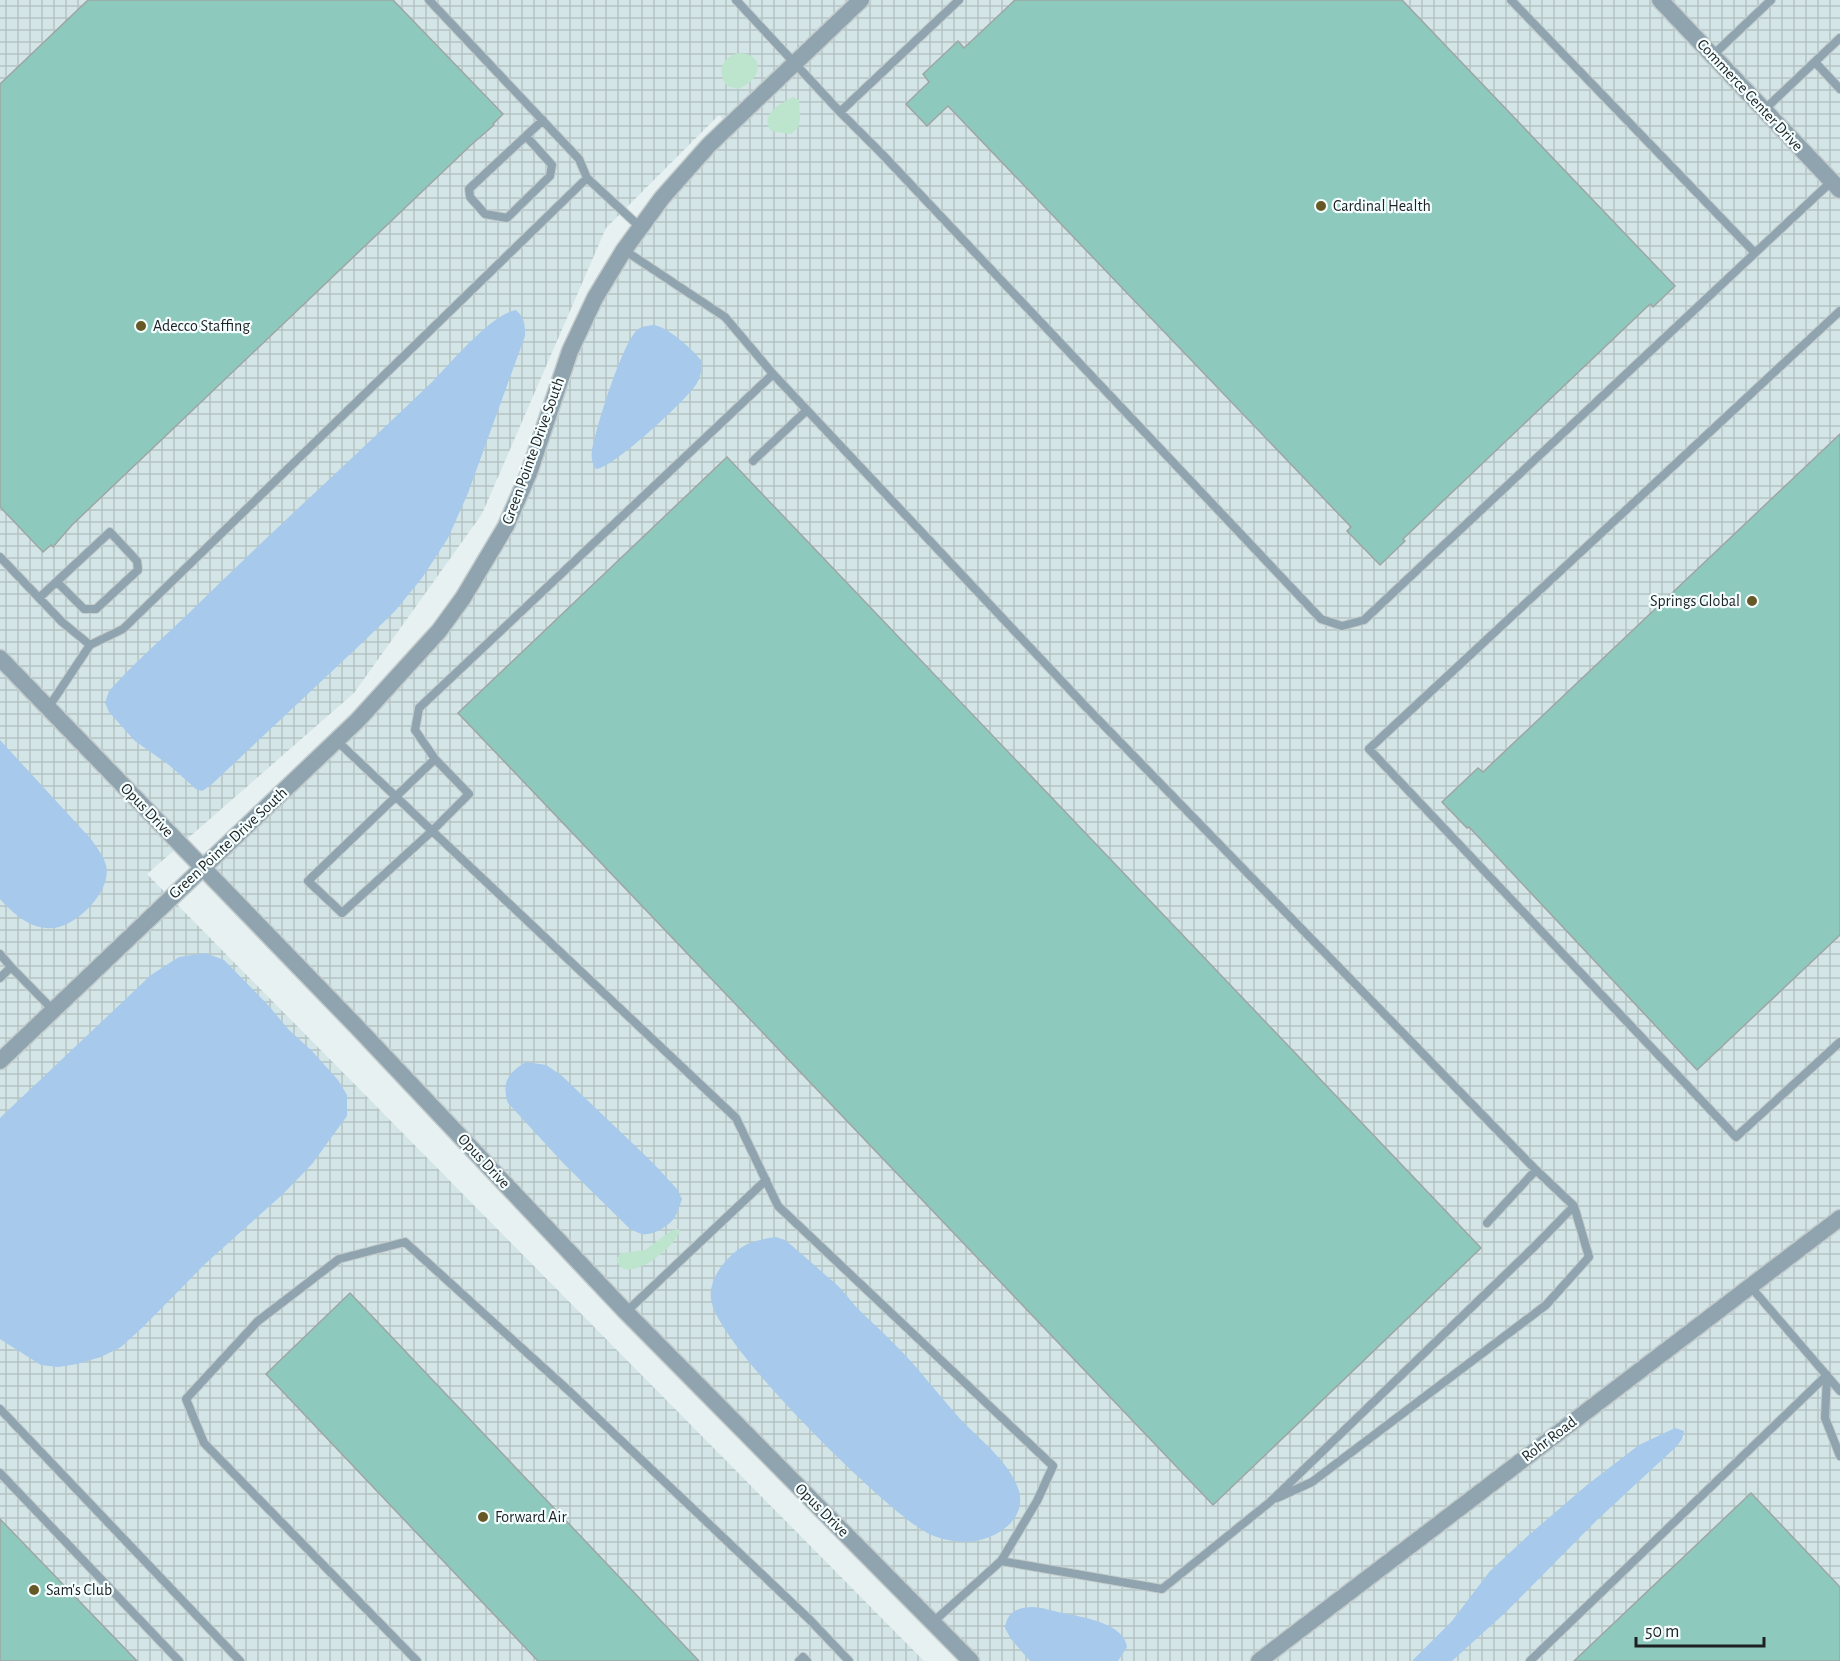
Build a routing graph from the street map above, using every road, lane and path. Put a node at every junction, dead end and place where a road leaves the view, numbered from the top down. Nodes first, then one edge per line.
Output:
1 (429, 0) edge
2 (736, 0) edge
3 (861, 0) edge
4 (959, 0) edge
5 (1512, 0) edge
6 (1660, 0) edge
7 (1771, 0) edge
8 (1840, 38) edge
9 (1713, 56) junction
10 (1815, 62) junction
11 (794, 64) junction
12 (1840, 89) edge
13 (1764, 110) junction
14 (840, 112) junction
15 (543, 120) junction
16 (526, 136) junction
17 (587, 178) junction
18 (1836, 186) edge
19 (640, 227) junction
20 (624, 250) junction
21 (1755, 253) junction
22 (1840, 310) edge
23 (773, 374) junction
24 (807, 410) junction
25 (753, 461) dead end
26 (0, 557) edge
27 (57, 582) junction
28 (39, 598) junction
29 (90, 645) junction
30 (0, 657) edge
31 (48, 708) junction
32 (337, 741) junction
33 (435, 759) junction
34 (395, 796) junction
35 (432, 831) junction
36 (202, 867) junction
37 (0, 954) edge
38 (12, 967) junction
39 (0, 978) edge
40 (54, 1011) junction
41 (1840, 1042) edge
42 (0, 1061) edge
43 (1536, 1170) junction
44 (766, 1180) junction
45 (1574, 1206) junction
46 (1840, 1218) edge
47 (1487, 1223) dead end
48 (1750, 1286) junction
49 (626, 1312) junction
50 (1827, 1375) junction
51 (1840, 1391) edge
52 (0, 1409) edge
53 (1840, 1456) edge
54 (0, 1473) edge
55 (1270, 1502) junction
56 (1001, 1561) junction
57 (933, 1622) junction
58 (179, 1661) edge
59 (240, 1661) edge
60 (417, 1661) edge
61 (799, 1661) edge
62 (807, 1661) edge
63 (849, 1661) edge
64 (971, 1661) edge
65 (1259, 1661) edge
66 (1530, 1661) edge

1 - 15 lane
2 - 11 lane
3 - 11 street, Green Pointe Drive South
4 - 14 lane
5 - 21 lane
6 - 9 street, Commerce Center Drive
7 - 9 lane
8 - 10 lane
9 - 13 street, Commerce Center Drive
10 - 12 lane
10 - 13 lane
11 - 14 lane
11 - 19 street, Green Pointe Drive South
13 - 18 street, Commerce Center Drive
14 - 21 lane
15 - 16 lane
15 - 17 lane
16 - 16 lane
17 - 19 lane
17 - 29 lane
18 - 21 lane
19 - 20 street, Green Pointe Drive South
20 - 23 lane
20 - 32 street, Green Pointe Drive South
22 - 41 lane
23 - 24 lane
23 - 33 lane
24 - 25 lane
24 - 43 lane
26 - 28 lane
27 - 27 lane
27 - 28 lane
28 - 29 lane
29 - 31 lane
30 - 31 street, Opus Drive
31 - 36 street, Opus Drive
32 - 34 lane
32 - 36 street, Green Pointe Drive South
33 - 34 lane
33 - 35 lane
34 - 35 lane
34 - 35 lane
35 - 44 lane
36 - 40 street, Green Pointe Drive South
36 - 49 street, Opus Drive
37 - 38 lane
38 - 39 lane
38 - 40 lane
40 - 42 street, Green Pointe Drive South
43 - 45 lane
43 - 47 lane
44 - 49 lane
44 - 56 lane
45 - 55 lane
45 - 55 lane
46 - 48 street, Rohr Road
48 - 50 lane
48 - 65 street, Rohr Road
49 - 57 street, Opus Drive
50 - 51 lane
50 - 53 lane
50 - 66 lane
52 - 59 lane
54 - 58 lane
55 - 56 lane
56 - 57 lane
57 - 64 street, Opus Drive
60 - 63 lane
61 - 62 lane

